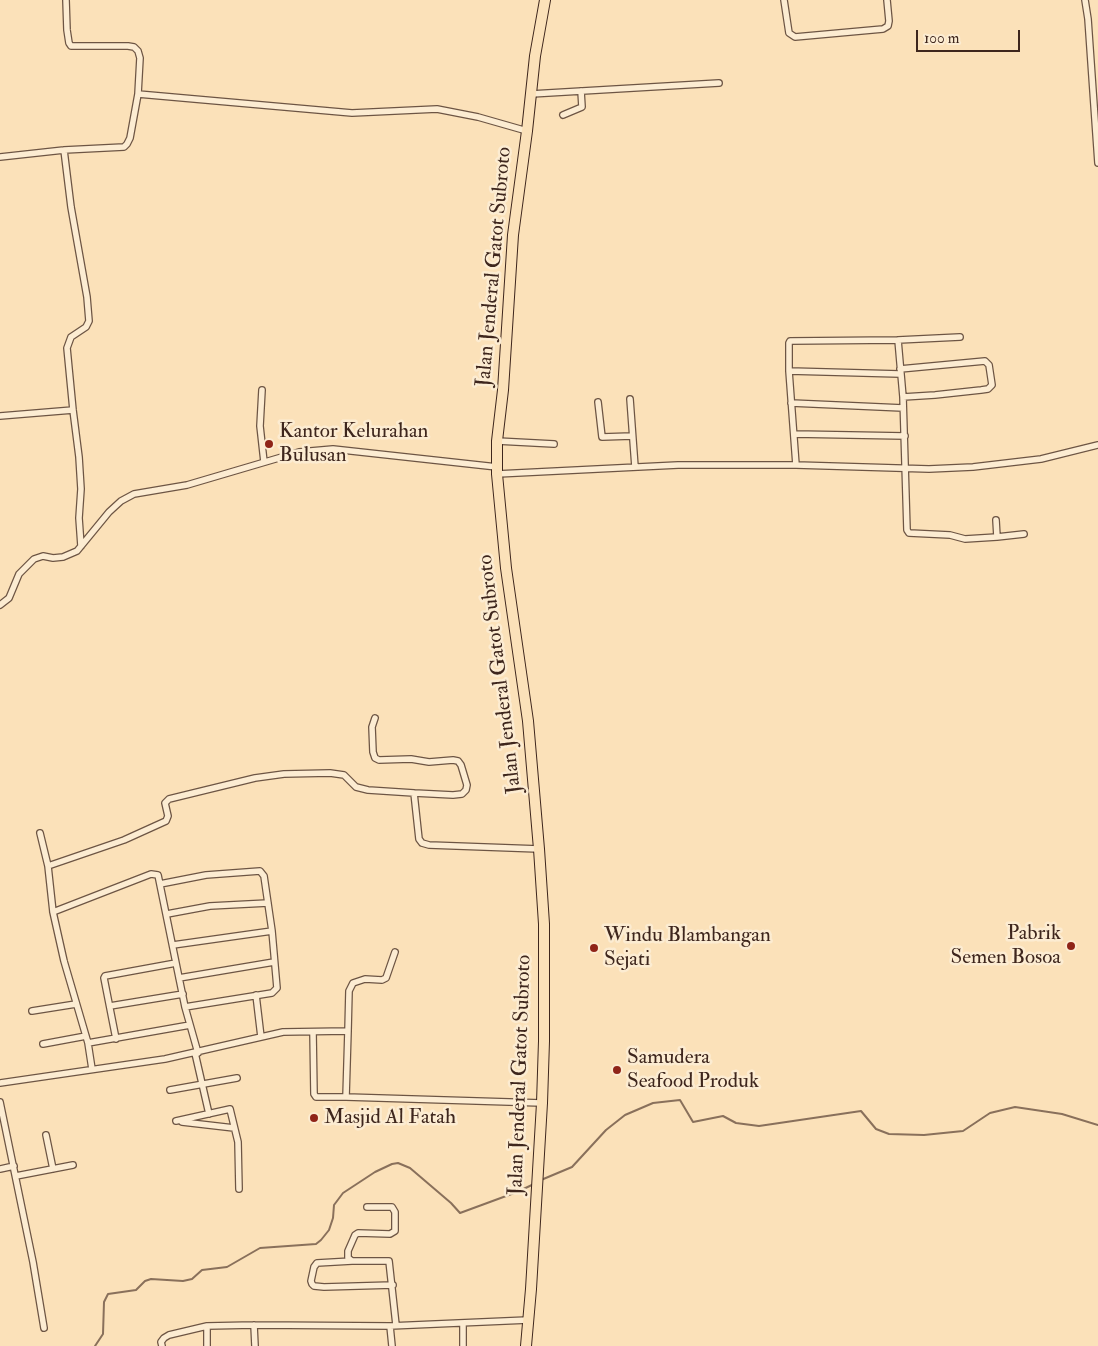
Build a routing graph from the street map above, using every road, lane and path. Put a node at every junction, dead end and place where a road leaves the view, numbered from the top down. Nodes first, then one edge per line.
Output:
1 (66, 0) edge
2 (545, 0) edge
3 (784, 0) edge
4 (887, 0) edge
5 (1085, 0) edge
6 (719, 83) dead end
7 (581, 91) junction
8 (138, 94) junction
9 (531, 94) junction
10 (564, 115) dead end
11 (527, 131) junction
12 (64, 150) junction
13 (0, 157) edge
14 (1098, 163) edge
15 (960, 336) dead end
16 (898, 340) junction
17 (789, 371) junction
18 (900, 372) junction
19 (262, 390) dead end
20 (903, 396) junction
21 (630, 399) dead end
22 (598, 402) dead end
23 (791, 403) junction
24 (903, 408) junction
25 (73, 410) junction
26 (0, 416) edge
27 (794, 434) junction
28 (632, 436) junction
29 (905, 436) junction
30 (497, 440) junction
31 (554, 444) dead end
32 (1098, 446) edge
33 (264, 462) junction
34 (796, 465) junction
35 (636, 467) junction
36 (906, 467) junction
37 (497, 470) junction
38 (996, 520) dead end
39 (1024, 534) dead end
40 (997, 537) junction
41 (81, 546) junction
42 (0, 605) edge
43 (375, 718) dead end
44 (414, 793) junction
45 (40, 833) dead end
46 (540, 848) junction
47 (48, 866) junction
48 (160, 884) junction
49 (268, 903) junction
50 (53, 912) junction
51 (167, 914) junction
52 (272, 931) junction
53 (173, 945) junction
54 (395, 952) dead end
55 (274, 962) junction
56 (176, 963) junction
57 (180, 978) junction
58 (183, 994) junction
59 (256, 996) junction
60 (76, 1004) junction
61 (110, 1006) junction
62 (185, 1007) junction
63 (32, 1011) dead end
64 (190, 1025) junction
65 (348, 1031) junction
66 (313, 1032) junction
67 (86, 1036) junction
68 (261, 1037) junction
69 (116, 1039) junction
70 (88, 1043) junction
71 (42, 1044) dead end
72 (197, 1053) junction
73 (92, 1069) junction
74 (237, 1078) dead end
75 (0, 1083) edge
76 (202, 1084) junction
77 (170, 1090) dead end
78 (346, 1097) junction
79 (0, 1102) edge
80 (542, 1103) junction
81 (208, 1114) junction
82 (234, 1128) junction
83 (46, 1134) dead end
84 (73, 1165) dead end
85 (14, 1166) junction
86 (0, 1169) edge
87 (53, 1169) junction
88 (16, 1176) junction
89 (239, 1188) dead end
90 (367, 1207) dead end
91 (352, 1261) junction
92 (392, 1286) junction
93 (528, 1320) junction
94 (463, 1323) junction
95 (254, 1325) junction
96 (393, 1325) junction
97 (207, 1326) junction
98 (44, 1328) dead end
99 (162, 1346) edge
100 (207, 1346) edge
101 (255, 1346) edge
102 (392, 1346) edge
103 (463, 1346) edge
104 (526, 1346) edge

1 - 8 street
2 - 9 highway, Jalan Jenderal Gatot Subroto
3 - 4 street
5 - 14 street
6 - 7 street
7 - 9 street
7 - 10 street
8 - 11 street
8 - 12 street
9 - 11 highway, Jalan Jenderal Gatot Subroto
11 - 30 highway, Jalan Jenderal Gatot Subroto
12 - 13 street
12 - 25 street
15 - 16 street
16 - 17 street
16 - 18 street
17 - 18 street
17 - 23 street
18 - 20 street
18 - 20 street
19 - 33 street
20 - 24 street
21 - 28 street
22 - 28 street
23 - 24 street
23 - 27 street
24 - 29 street
25 - 26 street
25 - 41 street
27 - 29 street
27 - 34 street
28 - 35 street
29 - 36 street
30 - 31 street
30 - 37 highway, Jalan Jenderal Gatot Subroto
32 - 36 street
33 - 37 street
33 - 41 street
34 - 35 street
34 - 36 street
35 - 37 street
36 - 40 street
37 - 46 highway, Jalan Jenderal Gatot Subroto
38 - 40 street
39 - 40 street
41 - 42 street
43 - 44 street
44 - 46 street
44 - 47 street
45 - 47 street
46 - 80 highway, Jalan Jenderal Gatot Subroto
47 - 50 street
48 - 49 street
48 - 50 street
48 - 51 street
49 - 51 street
49 - 52 street
50 - 60 street
51 - 53 street
52 - 53 street
52 - 55 street
53 - 56 street
54 - 65 street
55 - 57 street
55 - 59 street
56 - 57 street
56 - 61 street
57 - 58 street
58 - 61 street
58 - 62 street
59 - 62 street
59 - 68 street
60 - 63 street
60 - 67 street
61 - 69 street
62 - 64 street
64 - 69 street
64 - 72 street
65 - 66 street
65 - 78 street
66 - 68 street
66 - 78 street
67 - 70 street
67 - 71 street
68 - 72 street
69 - 70 street
70 - 73 street
72 - 73 street
72 - 76 street
73 - 75 street
74 - 76 street
76 - 77 street
76 - 81 street
78 - 80 street
79 - 85 street
80 - 93 highway, Jalan Jenderal Gatot Subroto
81 - 82 street
81 - 82 street
82 - 89 street
83 - 87 street
84 - 87 street
85 - 86 street
85 - 88 street
87 - 88 street
88 - 98 street
90 - 91 street
91 - 92 street
91 - 92 street
92 - 96 street
93 - 94 street
93 - 104 highway, Jalan Jenderal Gatot Subroto
94 - 96 street
94 - 103 street
95 - 96 street
95 - 97 street
95 - 101 street
96 - 102 street
97 - 99 street
97 - 100 street

